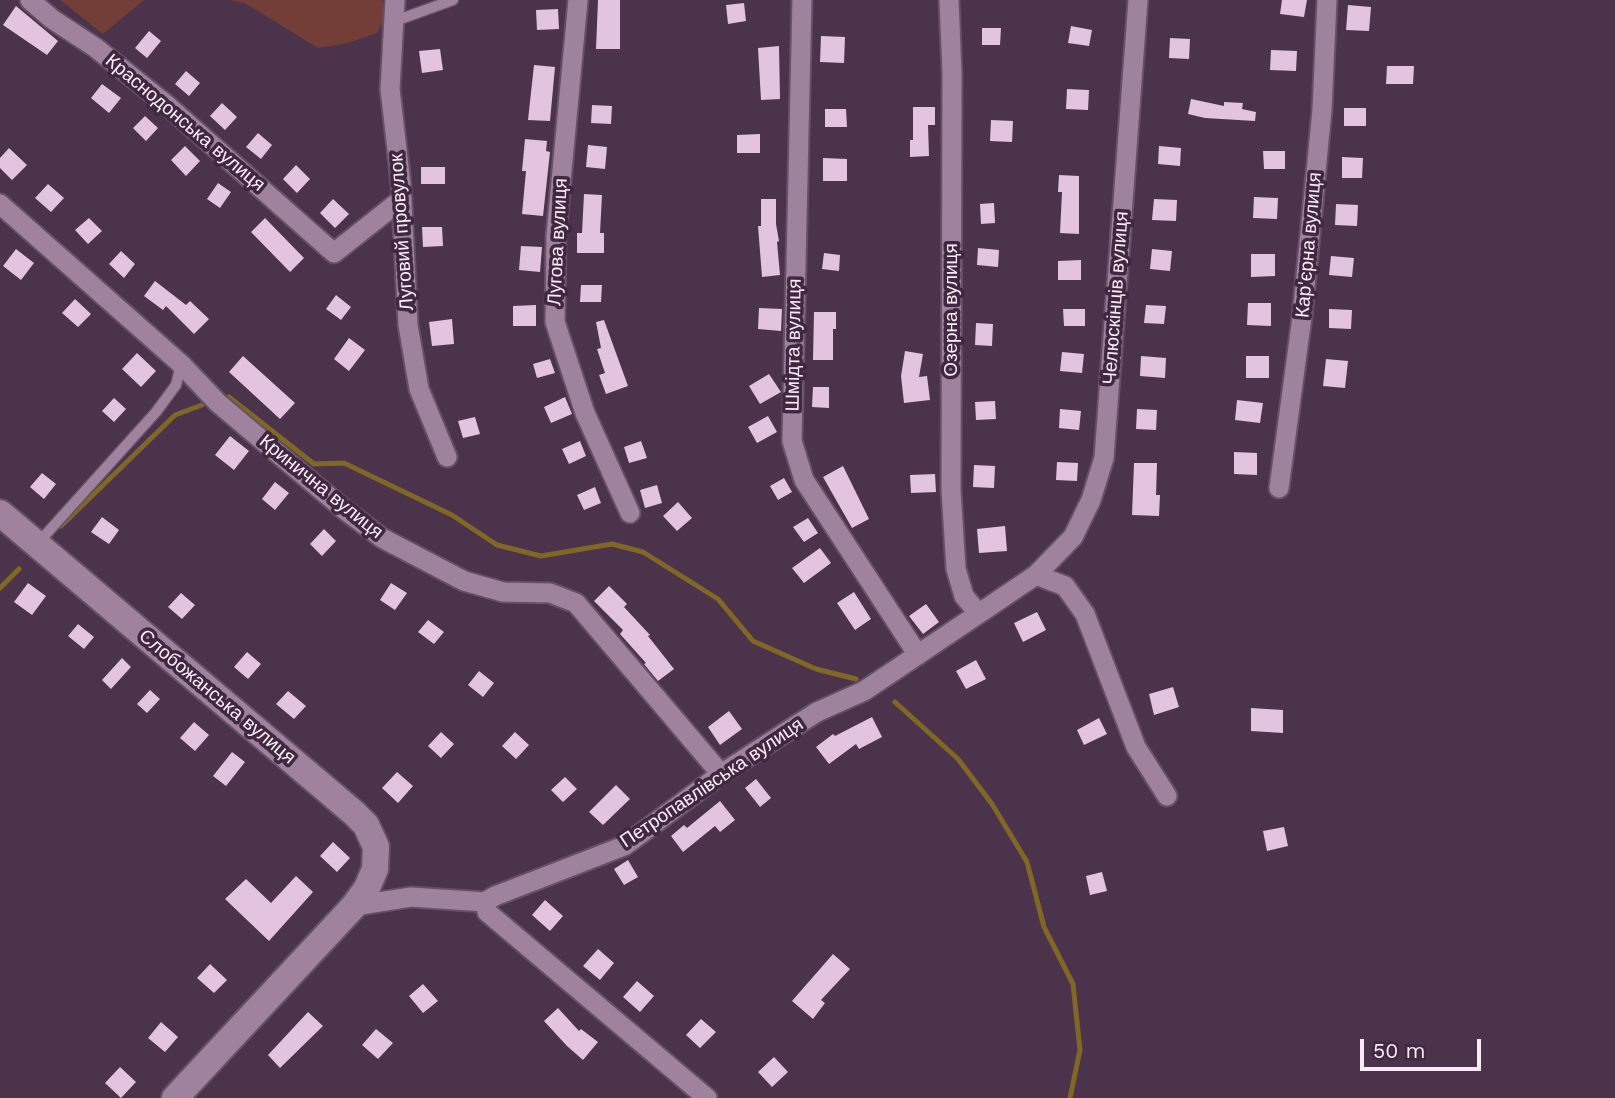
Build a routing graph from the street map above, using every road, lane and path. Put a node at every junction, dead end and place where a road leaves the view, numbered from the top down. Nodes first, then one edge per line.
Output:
1 (30, 0) edge
2 (395, 0) edge
3 (453, 0) edge
4 (578, 0) edge
5 (802, 0) edge
6 (949, 0) edge
7 (1138, 0) edge
8 (1327, 0) edge
9 (395, 21) junction
10 (402, 199) junction
11 (0, 204) edge
12 (181, 364) junction
13 (447, 457) dead end
14 (1279, 488) dead end
15 (0, 513) edge
16 (630, 513) dead end
17 (37, 544) junction
18 (1036, 575) junction
19 (978, 613) junction
20 (918, 655) junction
21 (721, 774) junction
22 (1167, 796) dead end
23 (485, 902) junction
24 (354, 906) junction
25 (175, 1098) edge
26 (707, 1098) edge

1 - 10 street, Краснодонська вулиця
2 - 9 street, Луговий провулок
3 - 9 lane
4 - 16 street, Лугова вулиця
5 - 20 street, Шмідта вулиця
6 - 19 street, Озерна вулиця
7 - 18 street, Челюскінців вулиця
8 - 14 street, Кар'єрна вулиця
9 - 10 street, Луговий провулок
10 - 13 street, Луговий провулок
11 - 12 street, Кринична вулиця
12 - 17 lane
12 - 21 street, Кринична вулиця
15 - 17 street, Слобожанська вулиця
17 - 24 street, Слобожанська вулиця
18 - 19 street, Петропавлівська вулиця
18 - 22 street
19 - 20 street, Петропавлівська вулиця
20 - 21 street, Петропавлівська вулиця
21 - 23 street, Петропавлівська вулиця
23 - 24 street, Петропавлівська вулиця
23 - 26 street
24 - 25 street

